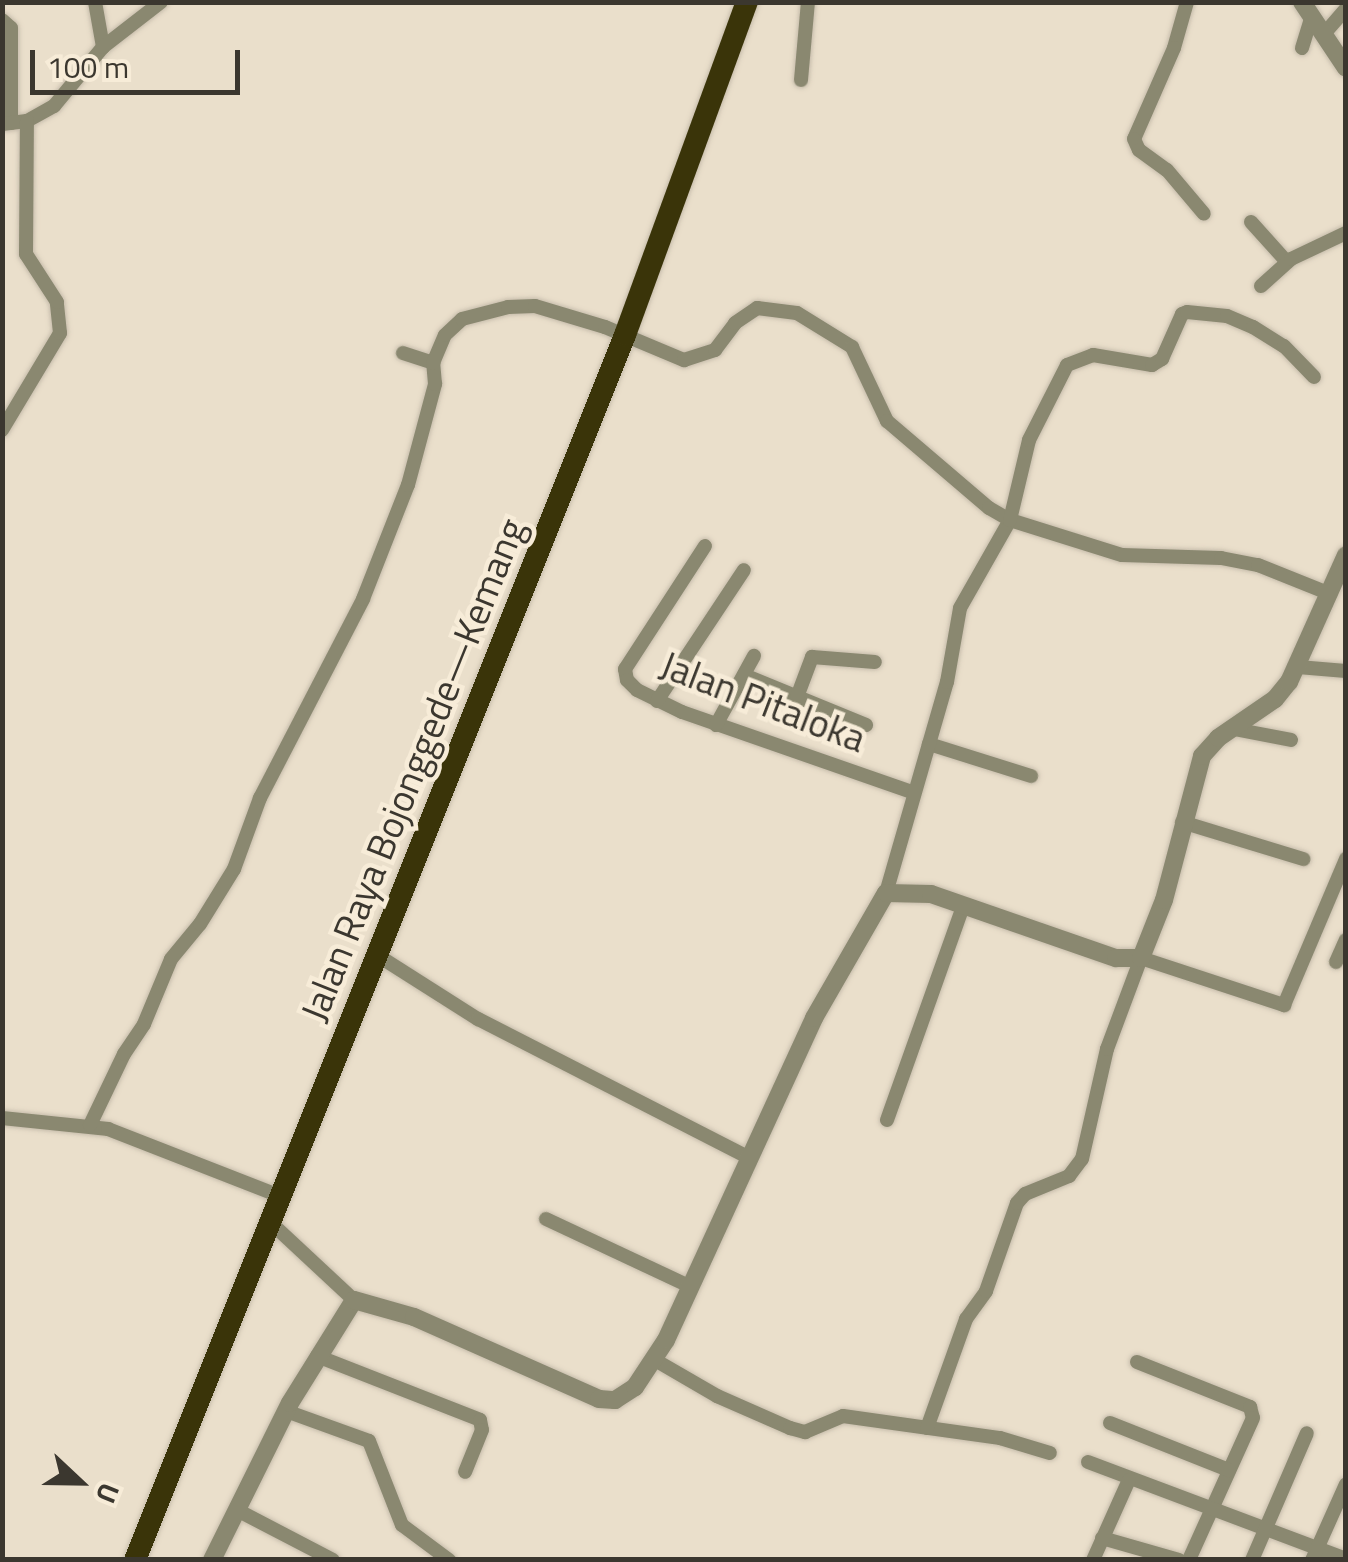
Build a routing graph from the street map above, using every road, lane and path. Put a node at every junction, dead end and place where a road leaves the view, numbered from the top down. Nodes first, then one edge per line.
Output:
1 (95, 2) edge
2 (161, 2) edge
3 (748, 2) edge
4 (808, 2) edge
5 (1187, 2) edge
6 (1307, 9) edge
7 (1346, 9) edge
8 (2, 20) edge
9 (1324, 34) junction
10 (103, 47) junction
11 (1302, 48) dead end
12 (1346, 68) edge
13 (801, 80) dead end
14 (26, 120) junction
15 (6, 124) edge
16 (1204, 214) dead end
17 (1251, 222) dead end
18 (1346, 232) edge
19 (1287, 262) junction
20 (1261, 286) dead end
21 (625, 335) junction
22 (403, 353) dead end
23 (433, 363) junction
24 (1314, 377) dead end
25 (2, 430) edge
26 (1010, 520) junction
27 (705, 546) dead end
28 (1346, 555) edge
29 (744, 570) dead end
30 (1330, 594) junction
31 (754, 656) dead end
32 (876, 662) dead end
33 (1298, 668) junction
34 (1346, 671) edge
35 (744, 676) junction
36 (797, 697) junction
37 (657, 701) junction
38 (716, 725) junction
39 (866, 725) dead end
40 (1234, 728) junction
41 (1291, 740) dead end
42 (929, 744) junction
43 (1032, 776) dead end
44 (914, 793) junction
45 (1182, 822) junction
46 (1303, 859) dead end
47 (1346, 859) edge
48 (886, 893) junction
49 (964, 904) junction
50 (1346, 940) edge
51 (377, 955) junction
52 (1141, 958) junction
53 (1336, 962) dead end
54 (2, 1118) edge
55 (887, 1120) dead end
56 (90, 1126) junction
57 (748, 1157) junction
58 (280, 1196) junction
59 (546, 1219) dead end
60 (270, 1222) junction
61 (689, 1286) junction
62 (354, 1300) junction
63 (317, 1356) junction
64 (656, 1360) junction
65 (1137, 1362) dead end
66 (286, 1411) junction
67 (1110, 1423) dead end
68 (927, 1428) junction
69 (1306, 1432) dead end
70 (1050, 1453) dead end
71 (1088, 1462) dead end
72 (1229, 1470) junction
73 (465, 1472) dead end
74 (1129, 1480) junction
75 (1346, 1484) edge
76 (1212, 1508) junction
77 (237, 1510) junction
78 (1265, 1526) junction
79 (1102, 1538) junction
80 (1314, 1553) edge
81 (135, 1560) edge
82 (212, 1560) edge
83 (333, 1560) edge
84 (449, 1560) edge
85 (1093, 1560) edge
86 (1179, 1560) edge
87 (1189, 1560) edge
88 (1252, 1560) edge
89 (1346, 1560) edge

1 - 10 street
2 - 10 street
3 - 21 highway, Jalan Raya Bojonggede—Kemang
4 - 13 street
5 - 16 street
6 - 9 street
6 - 11 street
7 - 9 street
8 - 15 street
9 - 12 street
10 - 14 street
14 - 15 street
14 - 25 street
17 - 19 street
18 - 19 street
19 - 20 street
21 - 23 street
21 - 26 street
21 - 51 highway, Jalan Raya Bojonggede—Kemang
22 - 23 street
23 - 56 street
24 - 26 street
26 - 30 street
26 - 42 street
27 - 37 street, Jalan Pitaloka
28 - 30 street
29 - 37 street
30 - 33 street
31 - 35 street
32 - 36 street
33 - 34 street
33 - 40 street
35 - 36 street
35 - 38 street
36 - 39 street
37 - 38 street, Jalan Pitaloka
38 - 44 street, Jalan Pitaloka
40 - 41 street
40 - 45 street
42 - 43 street
42 - 44 street
44 - 48 street
45 - 46 street
45 - 52 street
47 - 52 street
48 - 49 street
48 - 57 street
49 - 52 street
49 - 55 street
50 - 53 street
51 - 57 street
51 - 58 highway, Jalan Raya Bojonggede—Kemang
52 - 68 street
54 - 56 street
56 - 58 street
57 - 61 street
58 - 60 highway, Jalan Raya Bojonggede—Kemang
59 - 61 street
60 - 62 street
60 - 81 highway, Jalan Raya Bojonggede—Kemang
61 - 64 street
62 - 63 street
62 - 64 street
63 - 66 street
63 - 73 street
64 - 68 street
65 - 72 street
66 - 77 street
66 - 84 street
67 - 72 street
68 - 70 street
69 - 78 street
71 - 74 street
72 - 76 street
74 - 76 street
74 - 79 street
75 - 80 street
76 - 78 street
76 - 87 street
77 - 82 street
77 - 83 street
78 - 80 street
78 - 88 street
79 - 85 street
79 - 86 street
80 - 89 street

